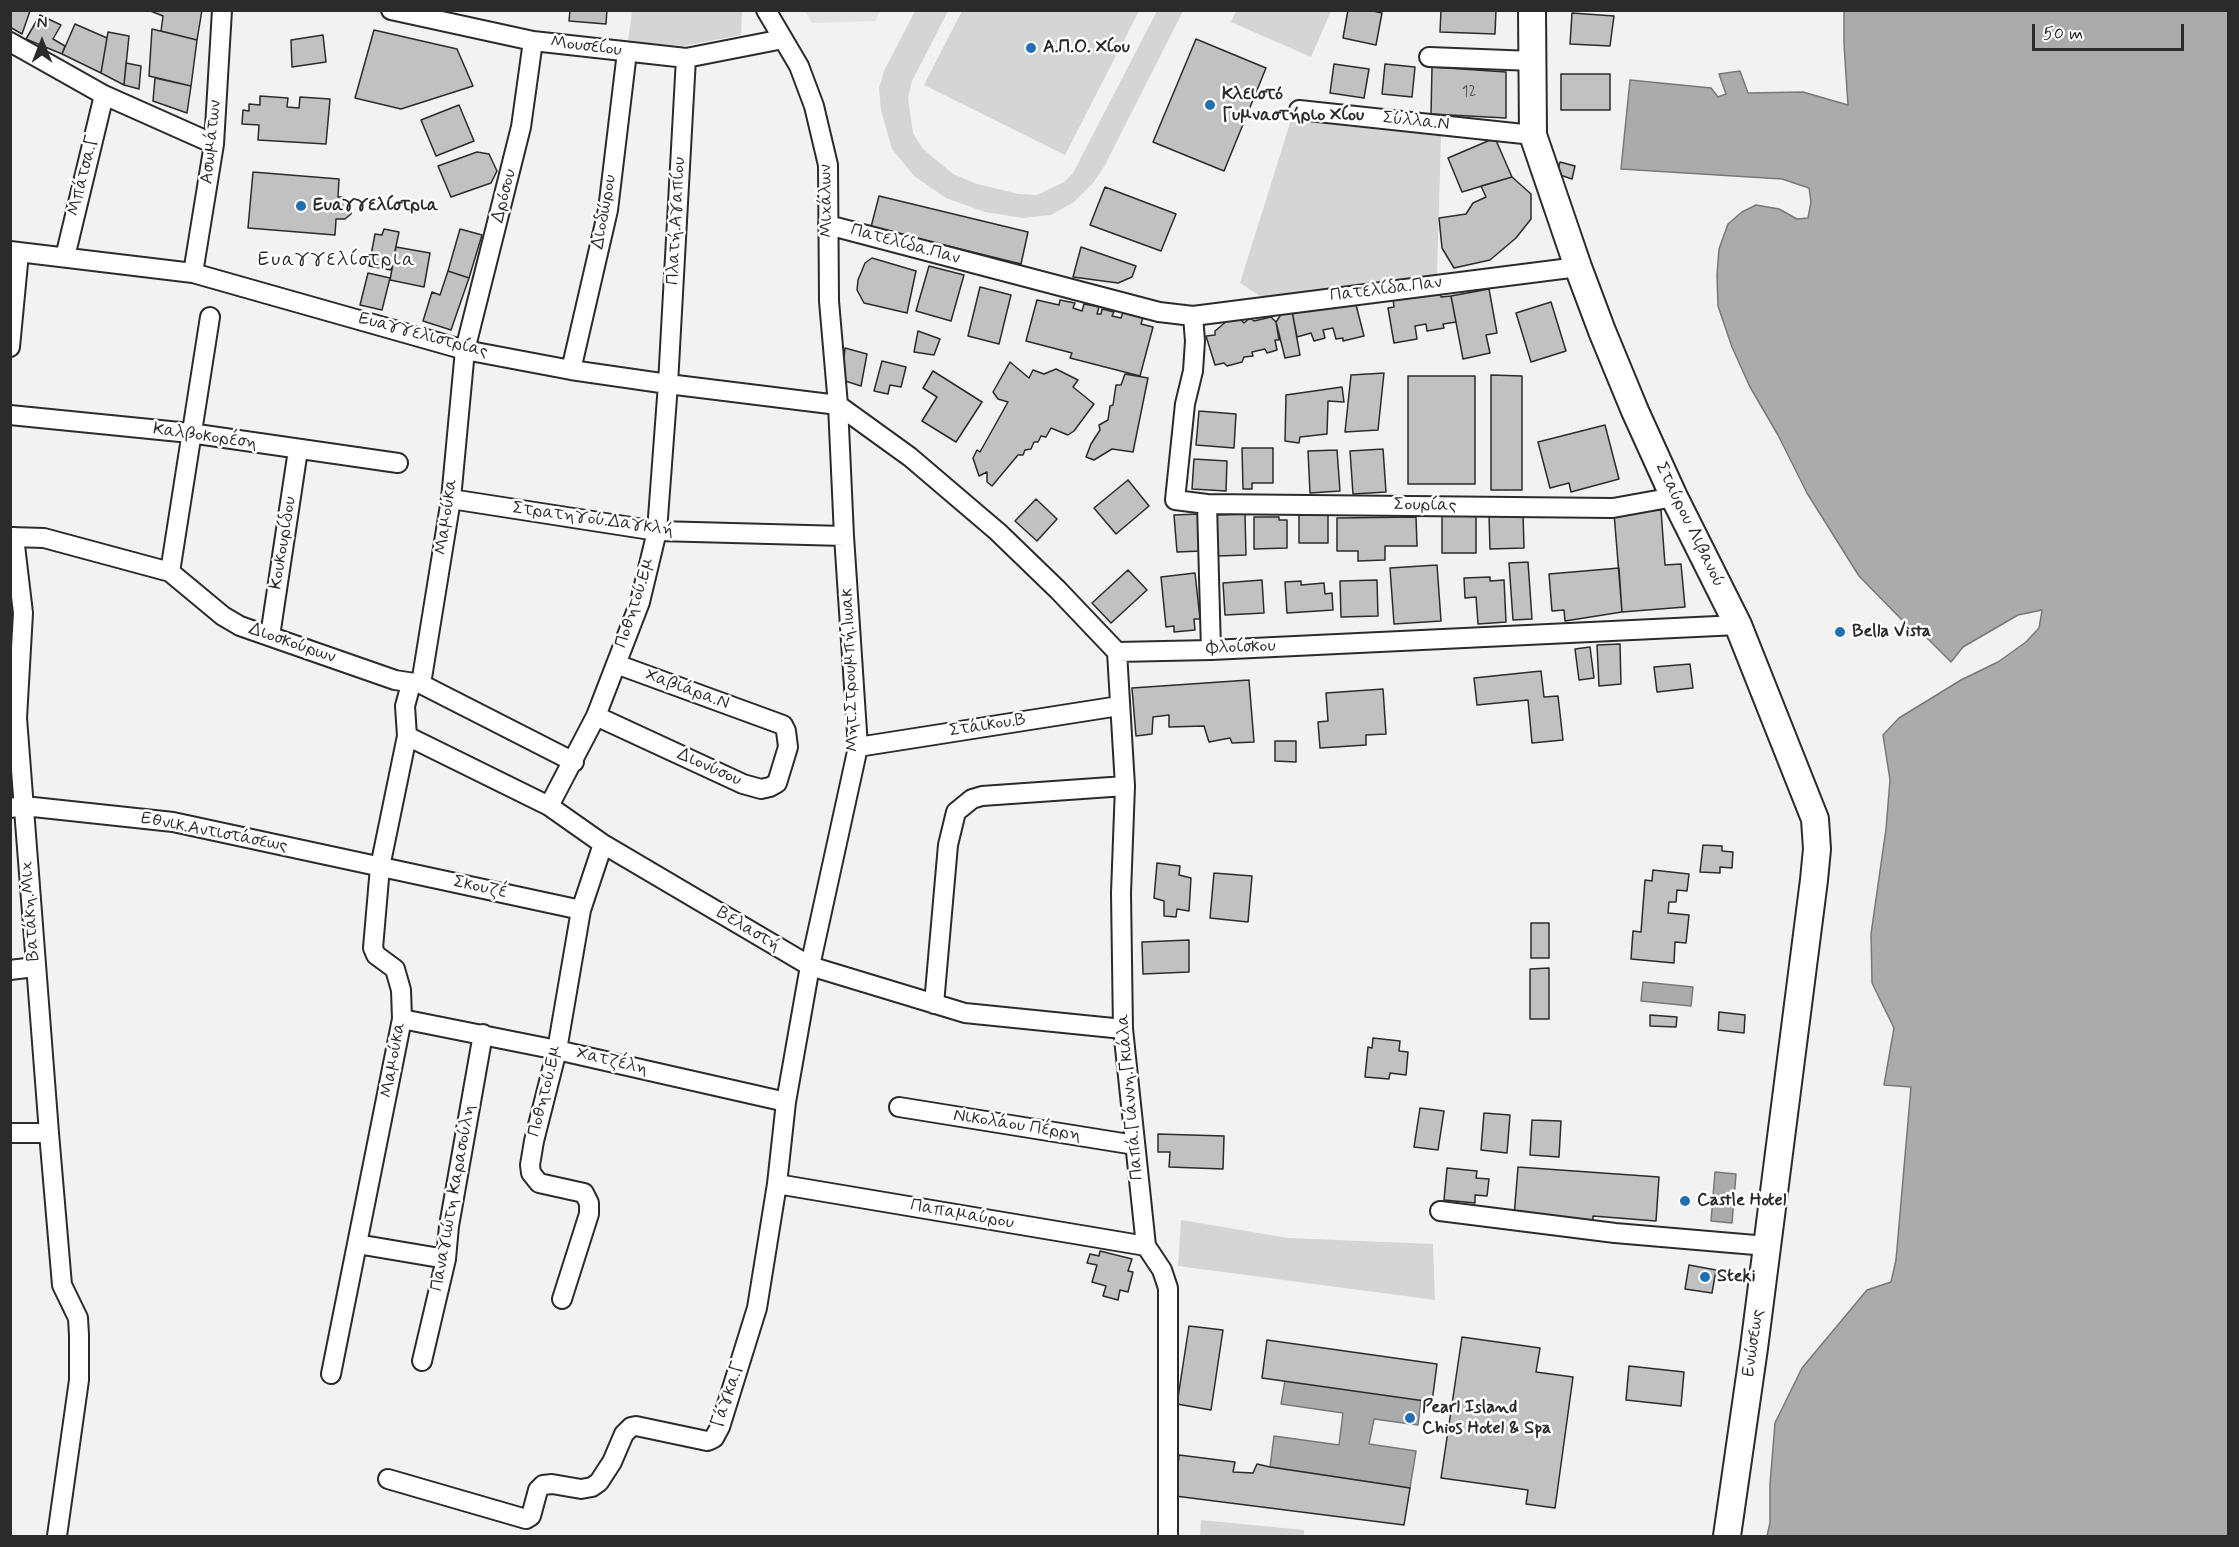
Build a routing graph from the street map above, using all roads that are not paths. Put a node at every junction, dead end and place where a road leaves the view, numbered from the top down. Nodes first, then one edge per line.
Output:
1 (222, 10) edge
2 (391, 10) edge
3 (766, 10) edge
4 (1532, 10) edge
5 (783, 39) junction
6 (533, 41) junction
7 (10, 42) edge
8 (627, 52) junction
9 (1429, 57) dead end
10 (686, 58) junction
11 (1533, 61) junction
12 (104, 95) junction
13 (1299, 110) dead end
14 (1533, 135) junction
15 (214, 144) junction
16 (828, 225) junction
17 (15, 252) edge
18 (65, 257) junction
19 (1578, 267) junction
20 (193, 273) junction
21 (210, 316) dead end
22 (1193, 316) junction
23 (10, 347) edge
24 (465, 350) junction
25 (571, 370) junction
26 (668, 384) junction
27 (838, 405) junction
28 (10, 415) edge
29 (190, 433) junction
30 (298, 450) junction
31 (398, 464) dead end
32 (1674, 497) junction
33 (451, 499) junction
34 (1207, 504) junction
35 (657, 531) junction
36 (844, 536) junction
37 (12, 537) edge
38 (170, 572) junction
39 (17, 612) edge
40 (1738, 625) junction
41 (270, 636) junction
42 (1211, 650) junction
43 (1117, 652) junction
44 (616, 664) junction
45 (416, 684) junction
46 (1119, 706) junction
47 (596, 716) junction
48 (758, 716) joint
49 (14, 718) edge
50 (407, 736) junction
51 (858, 747) junction
52 (574, 762) junction
53 (1125, 786) junction
54 (549, 806) junction
55 (17, 807) edge
56 (603, 844) junction
57 (380, 867) junction
58 (581, 910) junction
59 (810, 966) junction
60 (35, 968) junction
61 (10, 970) edge
62 (934, 1004) junction
63 (402, 1019) junction
64 (1123, 1029) junction
65 (483, 1034) junction
66 (1793, 1042) joint
67 (557, 1050) junction
68 (786, 1101) junction
69 (899, 1107) dead end
70 (10, 1133) edge
71 (49, 1133) junction
72 (1135, 1145) junction
73 (777, 1184) junction
74 (1440, 1211) dead end
75 (357, 1244) junction
76 (1146, 1246) junction
77 (1767, 1246) junction
78 (446, 1259) junction
79 (562, 1299) dead end
80 (422, 1361) dead end
81 (331, 1374) dead end
82 (388, 1479) dead end
83 (57, 1536) edge
84 (1168, 1536) edge
85 (1726, 1536) edge

1 - 15 street, Ασωμάτων
2 - 6 street, Μουσείου
3 - 5 street, Μιχάλων
4 - 11 main road, Σταύρου Λιβανού
5 - 10 street, Μουσείου
5 - 16 street, Μιχάλων
6 - 8 street, Μουσείου
6 - 24 street, Δρόσου
7 - 12 street
8 - 10 street, Μουσείου
8 - 25 street, Διοδώρου
9 - 11 street
10 - 26 street, Πλατή.Αγαπίου
11 - 14 main road, Σταύρου Λιβανού
12 - 15 street
12 - 18 street, Μπάτσα.Γ
13 - 14 street, Σύλλα.Ν
14 - 19 main road, Σταύρου Λιβανού
15 - 20 street, Ασωμάτων
16 - 22 street, Πατελίδα.Παν
16 - 27 street, Μιχάλων
17 - 18 street, Ευαγγελιστρίας
17 - 23 street
18 - 20 street, Ευαγγελιστρίας
19 - 22 street, Πατελίδα.Παν
19 - 32 main road, Σταύρου Λιβανού
20 - 24 street, Ευαγγελιστρίας
21 - 29 street
22 - 34 street, Σουρίας
24 - 25 street, Ευαγγελιστρίας
24 - 33 street, Μαμούκα
25 - 26 street, Ευαγγελιστρίας
26 - 27 street, Ευαγγελιστρίας
26 - 35 street, Ποθητού.Εμ
27 - 36 street, Μητ.Στρουμπή.Ιωακ
27 - 43 street
28 - 29 street, Καλβοκορέση
29 - 30 street, Καλβοκορέση
29 - 38 street
30 - 31 street, Καλβοκορέση
30 - 41 street, Κουκουρίδου
32 - 34 street, Σουρίας
32 - 40 main road, Σταύρου Λιβανού
33 - 35 street, Στρατηγού.Δαγκλή
33 - 45 street, Μαμούκα
34 - 42 street
35 - 36 street, Στρατηγού.Δαγκλή
35 - 44 street, Ποθητού.Εμ
36 - 51 street, Μητ.Στρουμπή.Ιωακ
37 - 38 street, Διοσκούρων
37 - 39 street, Βατάκη.Μιχ
38 - 41 street, Διοσκούρων
39 - 49 street, Βατάκη.Μιχ
40 - 42 street, Φλοίσκου
40 - 66 main road, Σταύρου Λιβανού
41 - 45 street, Διοσκούρων
42 - 43 street, Φλοίσκου
43 - 46 street, Παπά.Γιάννη.Γκιάλα
44 - 47 street, Ποθητού.Εμ
44 - 48 street, Χαβιάρα.Ν
45 - 50 street, Μαμούκα
45 - 52 street, Διοσκούρων
46 - 51 street, Στάικου.Β
46 - 53 street, Παπά.Γιάννη.Γκιάλα
47 - 48 street, Διονύσου
47 - 52 street, Ποθητού.Εμ
49 - 55 street, Βατάκη.Μιχ
50 - 54 street, Βελαστή
50 - 57 street, Μαμούκα
51 - 59 street, Μητ.Στρουμπή.Ιωακ
52 - 54 street, Ποθητού.Εμ
53 - 62 street
53 - 64 street, Παπά.Γιάννη.Γκιάλα
54 - 56 street, Βελαστή
55 - 57 street, Εθνικ.Αντιστάσεως
55 - 60 street, Βατάκη.Μιχ
56 - 58 street, Ποθητού.Εμ
56 - 59 street, Βελαστή
57 - 58 street, Σκουζέ
57 - 63 street, Μαμούκα
58 - 67 street, Ποθητού.Εμ
59 - 62 street, Βελαστή
59 - 68 street, Γάγκα.Γ
60 - 61 street
60 - 71 street, Βατάκη.Μιχ
62 - 64 street, Βελαστή
63 - 65 street, Χατζέλη
63 - 75 street, Μαμούκα
64 - 72 street, Παπά.Γιάννη.Γκιάλα
65 - 67 street, Χατζέλη
65 - 78 street, Παναγιώτη Καρασούλη
66 - 77 main road, Ενώσεως
67 - 68 street, Χατζέλη
67 - 79 street, Ποθητού.Εμ
68 - 73 street, Γάγκα.Γ
69 - 72 street, Νικολάου Πέρρη
70 - 71 street
71 - 83 street, Βατάκη.Μιχ
72 - 76 street, Παπά.Γιάννη.Γκιάλα
73 - 76 street, Παπαμαύρου
73 - 82 street, Γάγκα.Γ
74 - 77 street
75 - 78 street
75 - 81 street, Μαμούκα
76 - 84 street, Παπά.Γιάννη.Γκιάλα
77 - 85 main road, Ενώσεως
78 - 80 street, Παναγιώτη Καρασούλη

